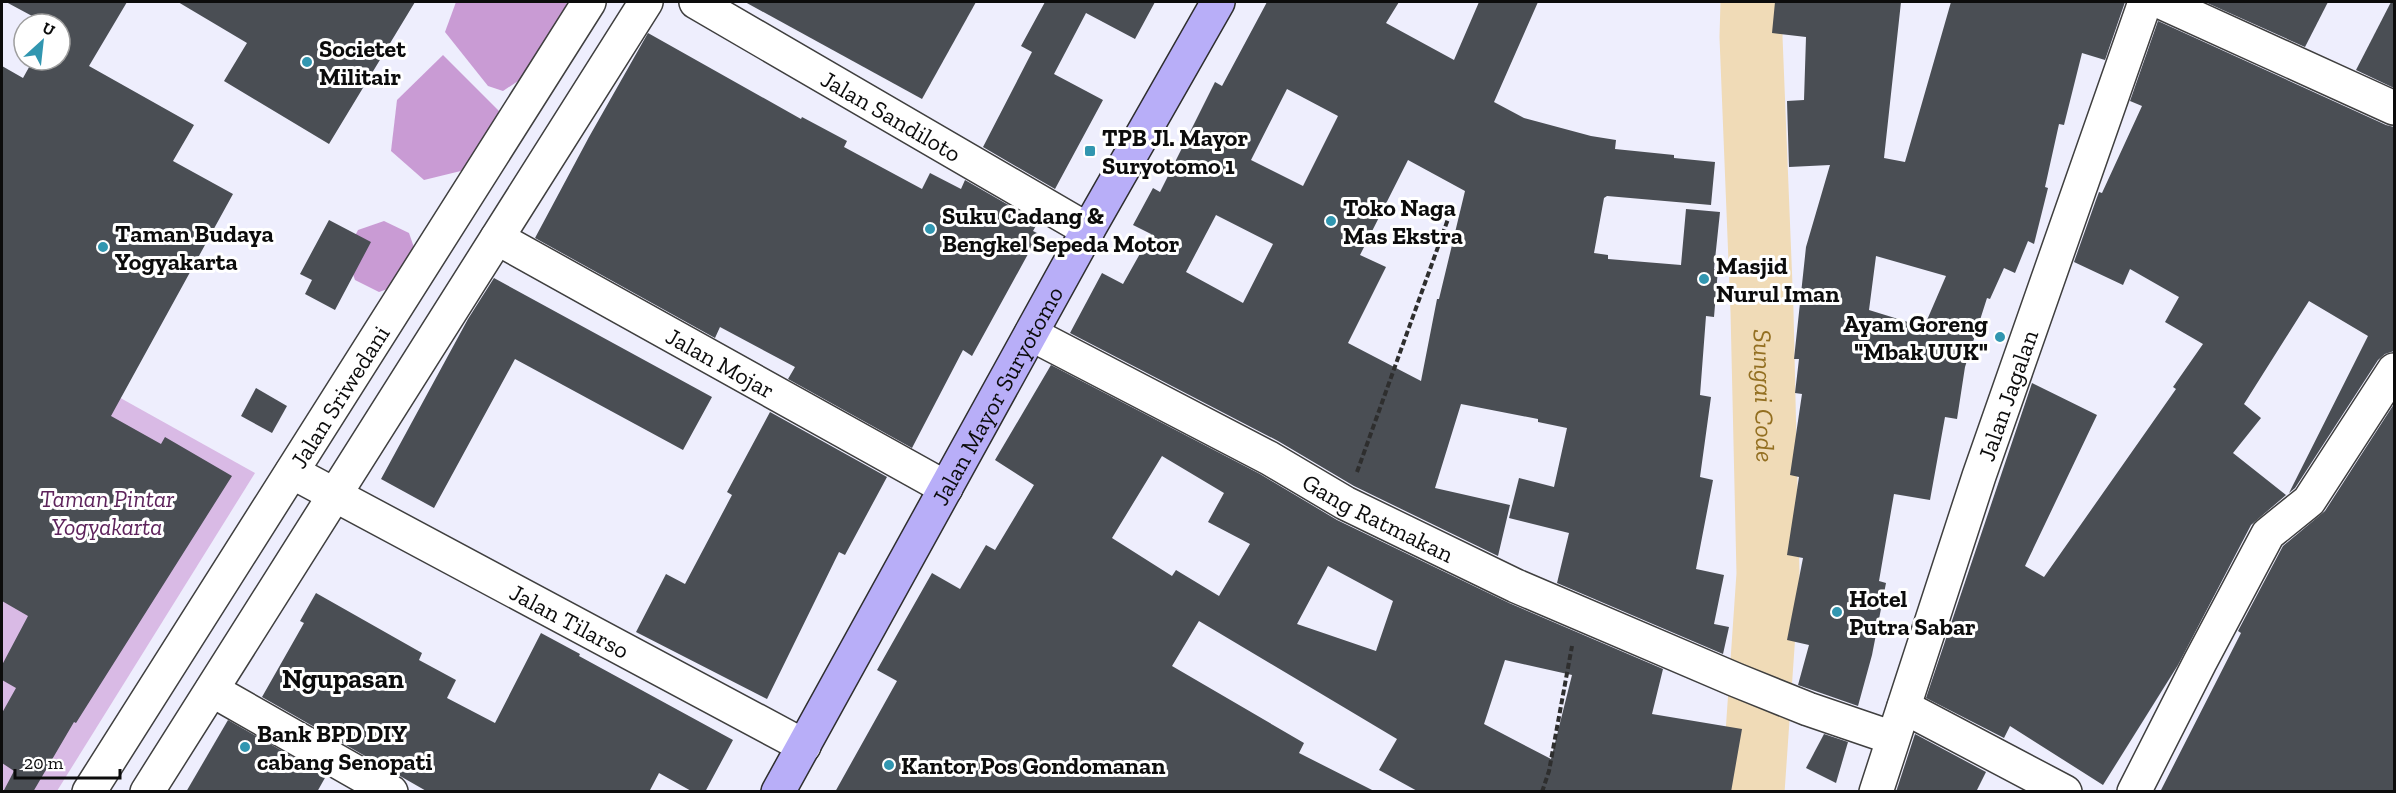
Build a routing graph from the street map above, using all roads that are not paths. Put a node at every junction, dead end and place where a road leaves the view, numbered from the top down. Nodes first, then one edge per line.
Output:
1 (589, 2) edge
2 (646, 2) edge
3 (696, 2) edge
4 (1218, 2) edge
5 (2145, 2) edge
6 (2161, 2) edge
7 (2394, 108) edge
8 (1088, 230) junction
9 (497, 238) junction
10 (423, 263) junction
11 (466, 287) junction
12 (1031, 334) junction
13 (2394, 370) edge
14 (292, 472) junction
15 (946, 488) junction
16 (335, 495) junction
17 (212, 690) junction
18 (1904, 707) junction
19 (1893, 738) junction
20 (804, 746) junction
21 (89, 792) edge
22 (147, 792) edge
23 (391, 792) edge
24 (778, 792) edge
25 (1876, 792) edge
26 (2065, 792) edge
27 (2134, 792) edge

1 - 10 street, Jalan Sriwedani
2 - 9 street, Jalan Sriwedani
3 - 8 street, Jalan Sandiloto
4 - 8 main road, Jalan Mayor Suryotomo
5 - 18 street, Jalan Jagalan
6 - 7 street
8 - 12 main road, Jalan Mayor Suryotomo
9 - 11 street, Jalan Sriwedani
9 - 15 street, Jalan Mojar
10 - 11 street
10 - 14 street, Jalan Sriwedani
11 - 16 street, Jalan Sriwedani
12 - 15 main road, Jalan Mayor Suryotomo
12 - 19 street, Gang Ratmakan
13 - 27 street
14 - 16 street, Jalan Tilarso
14 - 21 street, Jalan Sriwedani
15 - 20 main road, Jalan Mayor Suryotomo
16 - 17 street, Jalan Sriwedani
16 - 20 street, Jalan Tilarso
17 - 22 street, Jalan Sriwedani
17 - 23 street
18 - 19 street, Jalan Jagalan
18 - 26 street
19 - 25 street, Jalan Jagalan
20 - 24 main road, Jalan Mayor Suryotomo

